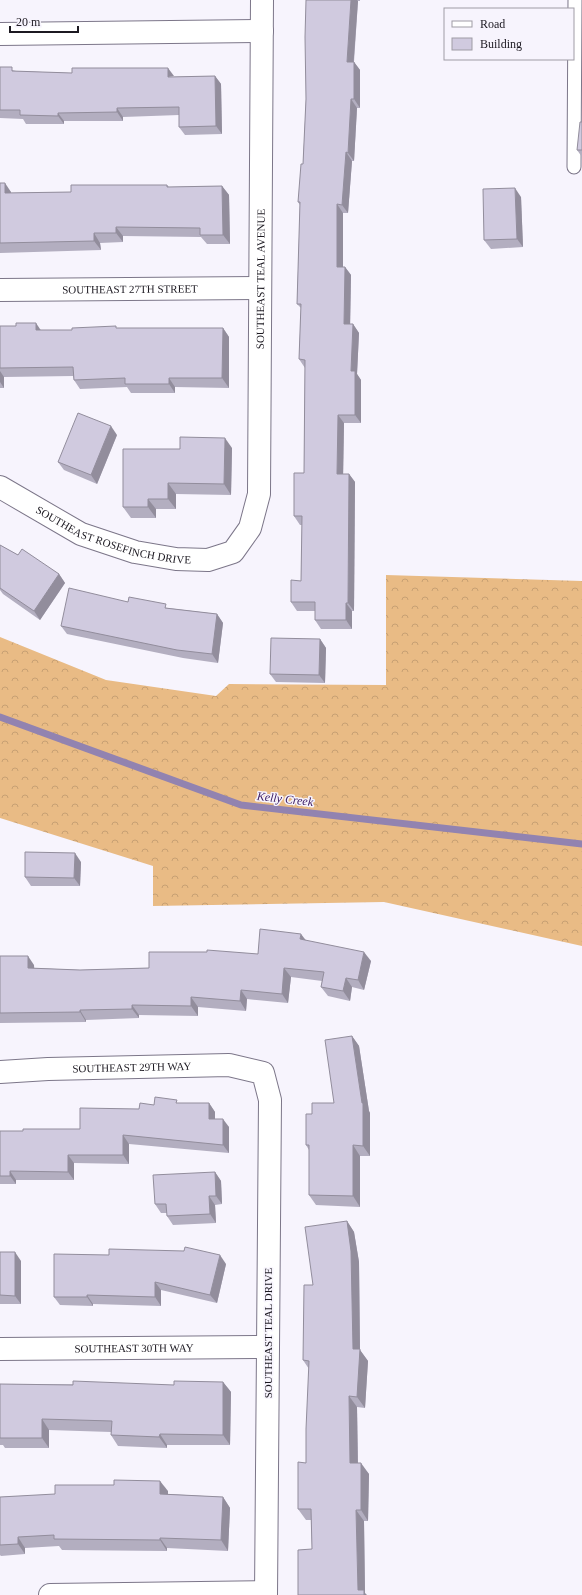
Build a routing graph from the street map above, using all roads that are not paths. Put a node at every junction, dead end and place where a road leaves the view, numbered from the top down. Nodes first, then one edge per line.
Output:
1 (262, 0) edge
2 (576, 0) edge
3 (262, 32) junction
4 (0, 34) edge
5 (574, 167) dead end
6 (260, 288) junction
7 (0, 290) edge
8 (0, 487) edge
9 (233, 552) joint
10 (0, 1072) edge
11 (263, 1073) joint
12 (268, 1347) junction
13 (0, 1349) edge
14 (266, 1594) edge
15 (50, 1595) edge

1 - 3 street, SOUTHEAST TEAL AVENUE
2 - 5 lane
3 - 4 street
3 - 6 street, SOUTHEAST TEAL AVENUE
6 - 7 street, SOUTHEAST 27TH STREET
6 - 9 street, SOUTHEAST TEAL AVENUE
8 - 9 street, SOUTHEAST ROSEFINCH DRIVE
10 - 11 street, SOUTHEAST 29TH WAY
11 - 12 street, SOUTHEAST TEAL DRIVE
12 - 13 street, SOUTHEAST 30TH WAY
12 - 14 street, SOUTHEAST TEAL DRIVE
14 - 15 street

